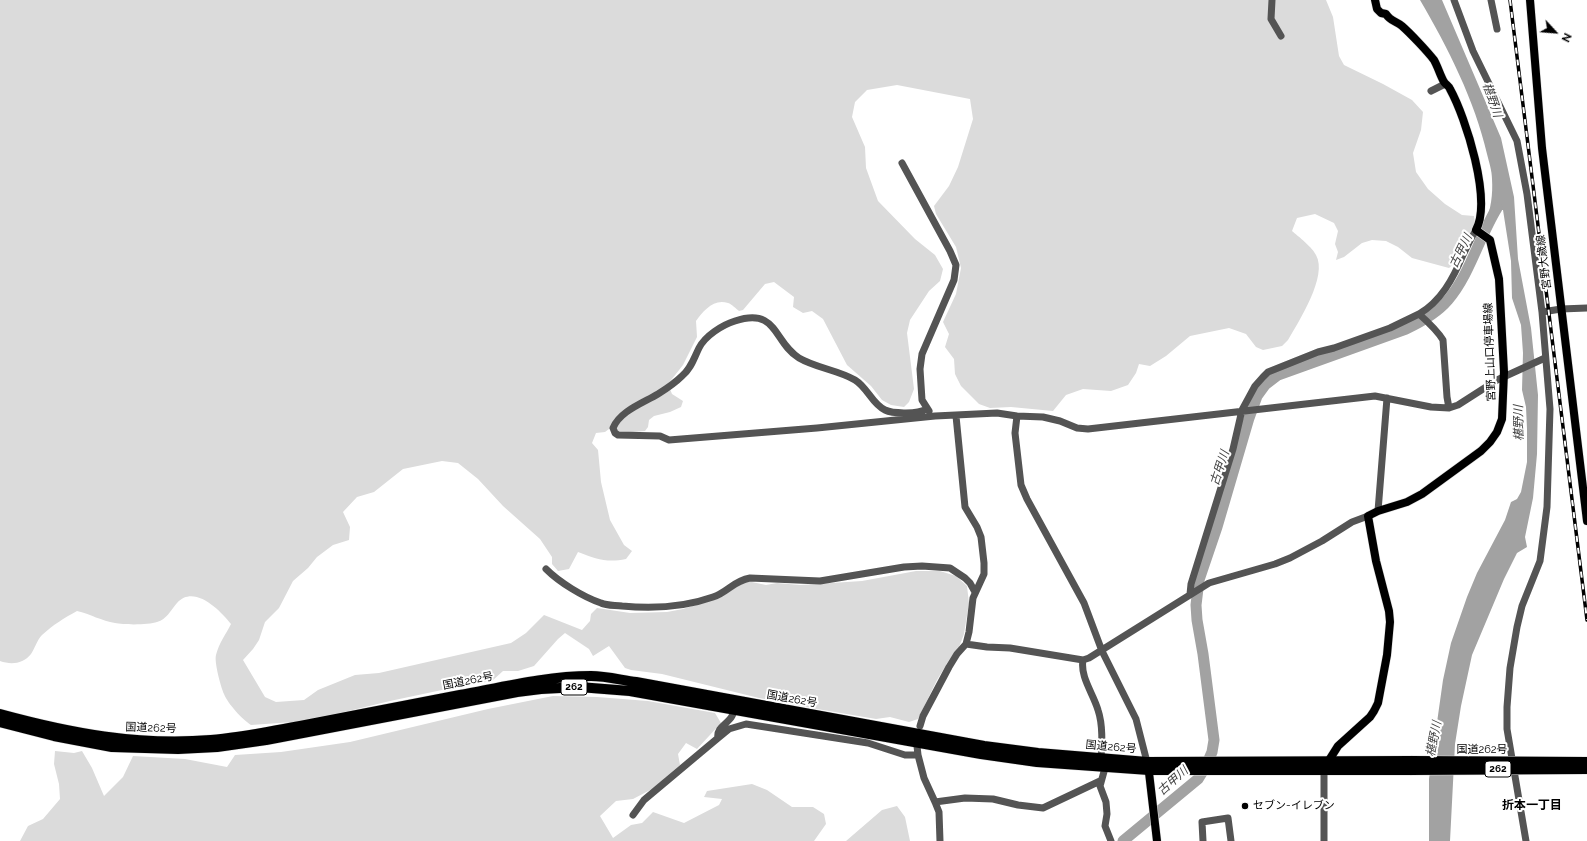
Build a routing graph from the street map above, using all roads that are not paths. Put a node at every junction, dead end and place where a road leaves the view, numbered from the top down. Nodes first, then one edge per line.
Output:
1 (1272, 0) edge
2 (1376, 0) edge
3 (1454, 0) edge
4 (1491, 0) edge
5 (1530, 0) edge
6 (1497, 29) dead end
7 (1281, 36) dead end
8 (1445, 84) junction
9 (1431, 91) dead end
10 (902, 163) dead end
11 (1477, 232) junction
12 (1587, 308) edge
13 (1561, 309) junction
14 (1542, 312) junction
15 (1420, 315) junction
16 (1543, 358) junction
17 (1505, 376) junction
18 (1387, 398) junction
19 (1449, 408) junction
20 (926, 409) junction
21 (1243, 410) junction
22 (935, 416) junction
23 (956, 416) junction
24 (1017, 416) junction
25 (1378, 510) junction
26 (1368, 516) junction
27 (1587, 520) edge
28 (546, 569) dead end
29 (975, 592) junction
30 (1191, 594) junction
31 (966, 644) junction
32 (1102, 651) junction
33 (1082, 660) junction
34 (735, 705) junction
35 (0, 714) edge
36 (0, 722) edge
37 (920, 726) dead end
38 (718, 738) junction
39 (917, 746) dead end
40 (918, 755) junction
41 (1587, 762) edge
42 (1103, 763) junction
43 (1148, 766) junction
44 (1326, 766) junction
45 (1410, 766) junction
46 (1587, 769) edge
47 (1100, 782) junction
48 (935, 802) junction
49 (633, 816) dead end
50 (940, 841) edge
51 (1111, 841) edge
52 (1157, 841) edge
53 (1203, 841) edge
54 (1231, 841) edge
55 (1324, 841) edge
56 (1526, 841) edge

1 - 7 street
2 - 8 main road
3 - 14 street
4 - 6 street
5 - 13 main road, 宮野大歳線
8 - 9 street
8 - 11 main road
10 - 20 street
11 - 15 street
11 - 17 main road, 宮野上山口停車場線
12 - 13 street
13 - 14 street
13 - 27 main road, 宮野大歳線
14 - 16 street
15 - 19 street
15 - 21 street
16 - 17 street
16 - 56 street
17 - 19 street
17 - 25 main road, 宮野上山口停車場線
18 - 19 street
18 - 21 street
18 - 25 street
20 - 22 street
20 - 22 street
21 - 24 street
21 - 30 street
22 - 23 street
23 - 24 street
23 - 29 street
24 - 32 street
25 - 26 main road, 宮野上山口停車場線
26 - 30 street
26 - 44 main road
28 - 29 street
29 - 31 street
30 - 32 street
31 - 33 street
31 - 37 street
32 - 33 street
32 - 43 street
33 - 42 street
34 - 35 highway, 国道262号 / 262
34 - 36 highway, 国道262号 / 262
34 - 38 street
34 - 42 highway, 国道262号 / 262
38 - 40 street
38 - 49 street
39 - 40 street
40 - 48 street
41 - 45 highway, 国道262号 / 262, bridge
42 - 43 highway, 国道262号 / 262
42 - 47 street
43 - 44 highway, 国道262号 / 262
43 - 52 main road
44 - 45 highway, 国道262号 / 262
44 - 55 street
45 - 46 highway, 国道262号 / 262, bridge
47 - 48 street
47 - 51 street
48 - 50 street
53 - 54 street

